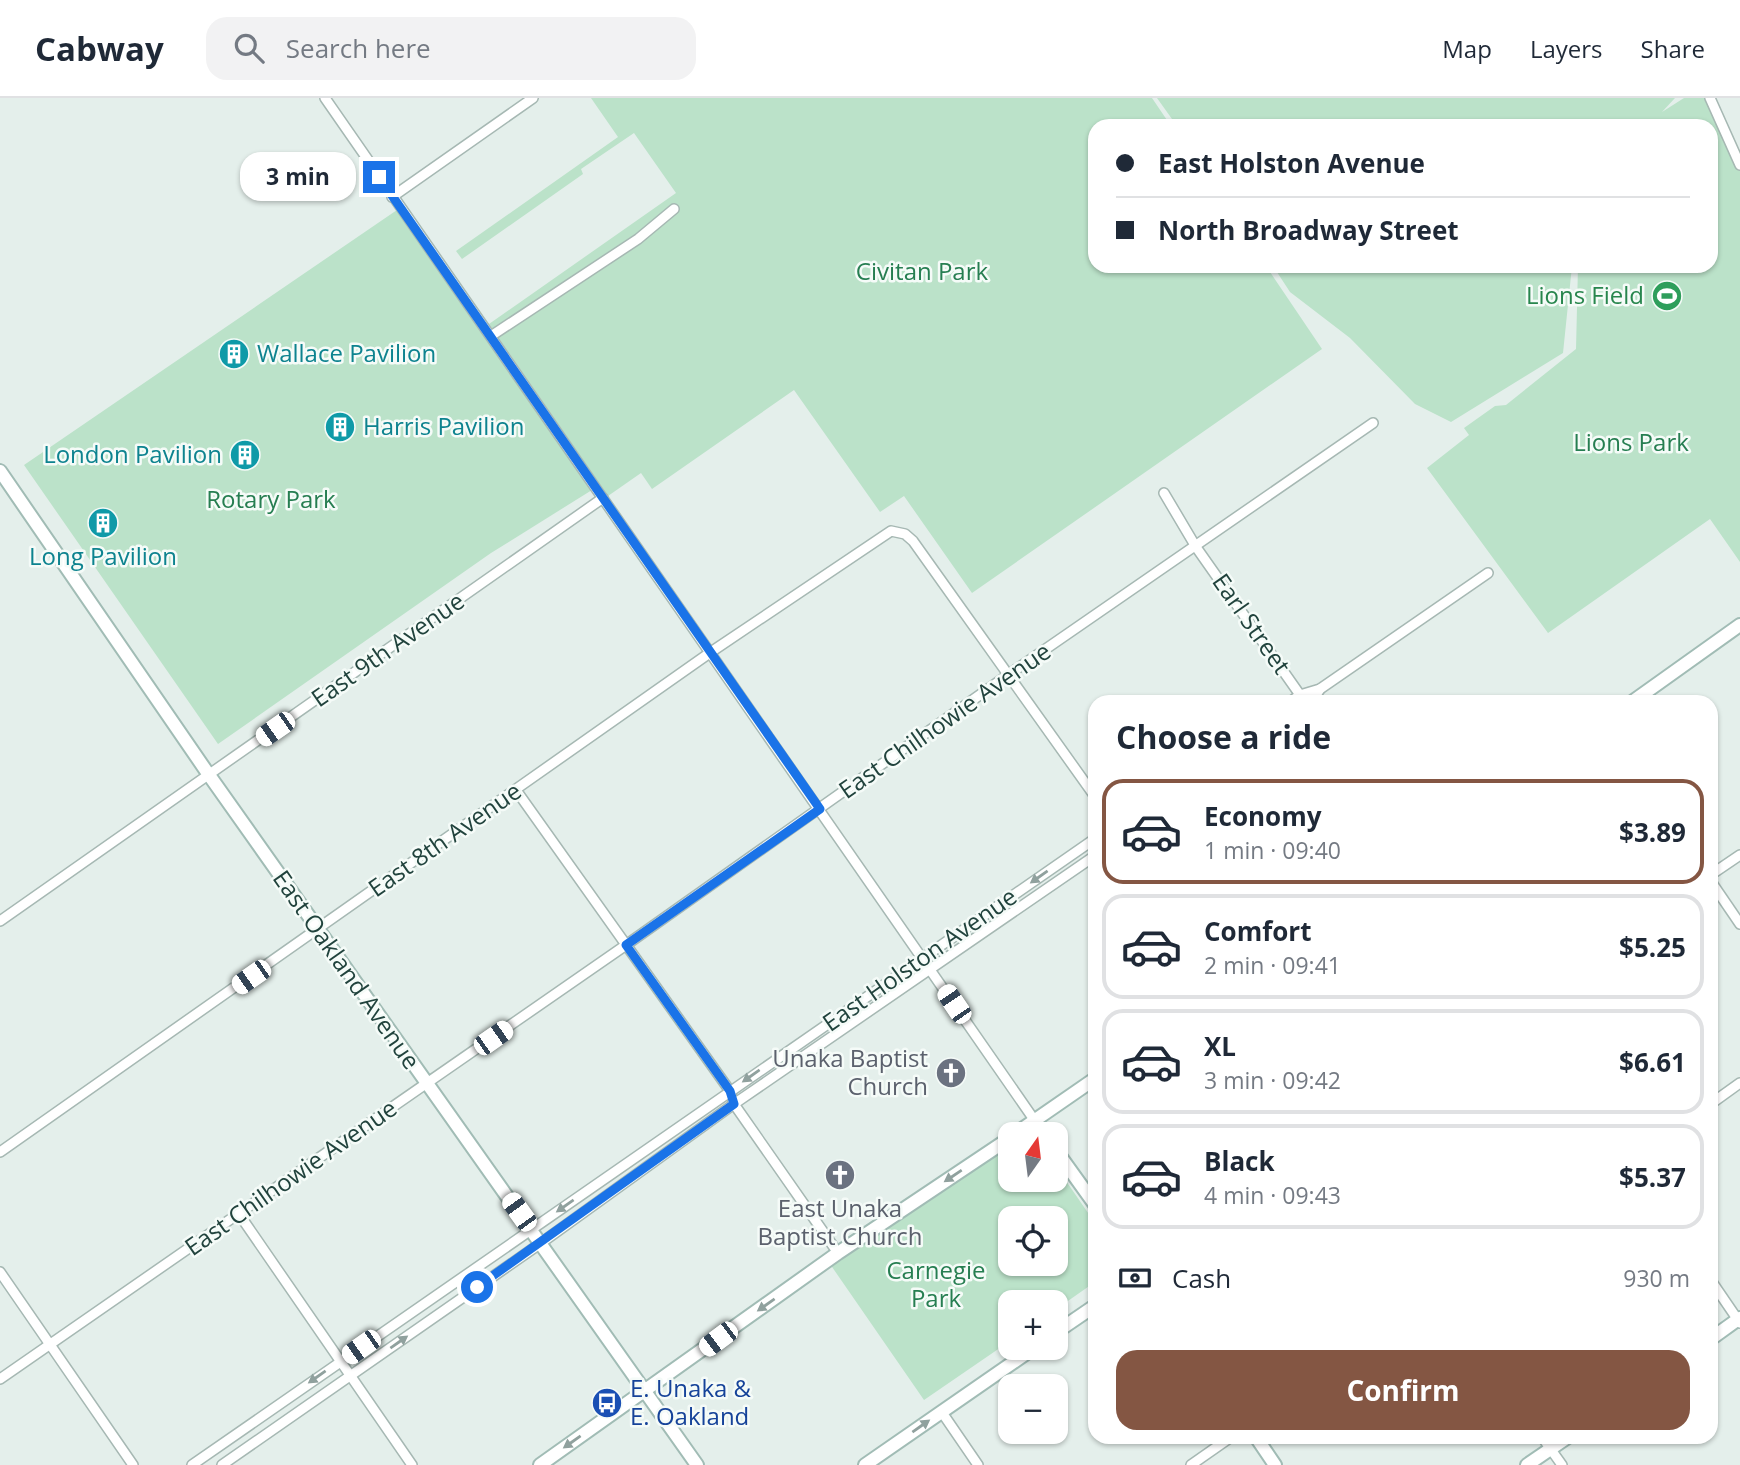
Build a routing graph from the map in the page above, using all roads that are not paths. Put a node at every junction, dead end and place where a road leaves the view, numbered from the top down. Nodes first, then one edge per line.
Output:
1 (325, 98) edge
2 (533, 98) edge
3 (1710, 98) edge
4 (1740, 165) edge
5 (392, 197) junction
6 (674, 209) dead end
7 (491, 336) junction
8 (1373, 423) dead end
9 (0, 471) edge
10 (1164, 493) dead end
11 (603, 498) junction
12 (1196, 547) junction
13 (1488, 573) dead end
14 (1740, 625) edge
15 (711, 652) junction
16 (1008, 675) junction
17 (1320, 690) junction
18 (1300, 695) edge
19 (1309, 695) edge
20 (1317, 695) edge
21 (1642, 695) edge
22 (209, 775) junction
23 (1088, 787) edge
24 (516, 790) junction
25 (820, 809) junction
26 (1088, 843) edge
27 (1740, 855) edge
28 (1088, 861) edge
29 (1718, 870) edge
30 (1718, 892) edge
31 (0, 922) edge
32 (1740, 924) edge
33 (319, 929) junction
34 (626, 945) junction
35 (922, 957) junction
36 (931, 969) junction
37 (1740, 1083) edge
38 (1088, 1084) edge
39 (426, 1085) junction
40 (730, 1091) junction
41 (1718, 1099) edge
42 (734, 1104) junction
43 (1035, 1121) joint
44 (998, 1146) edge
45 (0, 1152) edge
46 (1068, 1167) edge
47 (1088, 1195) edge
48 (239, 1214) junction
49 (532, 1230) junction
50 (541, 1243) junction
51 (838, 1253) junction
52 (0, 1272) edge
53 (1718, 1290) edge
54 (1088, 1310) edge
55 (1739, 1320) edge
56 (1068, 1323) edge
57 (1718, 1334) edge
58 (51, 1344) junction
59 (1016, 1360) edge
60 (339, 1362) junction
61 (350, 1376) junction
62 (0, 1379) edge
63 (644, 1391) junction
64 (942, 1411) junction
65 (1221, 1444) edge
66 (1261, 1444) edge
67 (1547, 1444) edge
68 (1557, 1444) edge
69 (1550, 1448) junction
70 (133, 1465) edge
71 (192, 1465) edge
72 (222, 1465) edge
73 (412, 1465) edge
74 (540, 1465) edge
75 (696, 1465) edge
76 (865, 1465) edge
77 (978, 1465) edge
78 (1191, 1465) edge
79 (1275, 1465) edge
80 (1527, 1465) edge
81 (1562, 1465) edge

1 - 5 street
2 - 5 street
3 - 4 street
5 - 7 street
6 - 7 street
7 - 11 street
8 - 12 street, East Chilhowie Avenue
9 - 22 main road, East Oakland Avenue
10 - 12 street, Earl Street
11 - 15 street
11 - 22 street, East 9th Avenue
12 - 16 street, East Chilhowie Avenue
12 - 18 street, Earl Street
13 - 17 street
14 - 21 main road
15 - 16 street, East 8th Avenue
15 - 24 street, East 8th Avenue
15 - 25 street
16 - 23 street
16 - 25 street, East Chilhowie Avenue
17 - 19 street
17 - 20 street
22 - 31 street, East 9th Avenue
22 - 33 main road, East Oakland Avenue
24 - 33 street, East 8th Avenue
24 - 34 street
25 - 34 street, East Chilhowie Avenue
25 - 35 street
26 -> 35 street, East Holston Avenue
27 - 29 street
28 - 36 street, East Holston Avenue
30 - 32 street
33 - 39 main road, East Oakland Avenue
33 - 45 street, East 8th Avenue
34 - 39 street, East Chilhowie Avenue
34 - 40 street
35 - 36 street
35 -> 40 street, East Holston Avenue
36 - 42 street, East Holston Avenue
36 - 43 street
37 - 41 street
38 - 43 main road
39 - 48 street, East Chilhowie Avenue
39 - 49 main road, East Oakland Avenue
40 - 42 street
40 -> 49 street, East Holston Avenue
42 - 50 street, East Holston Avenue
42 - 51 street
44 -> 51 main road
46 - 47 main road
48 - 58 street, East Chilhowie Avenue
48 - 60 street
49 - 50 main road, East Oakland Avenue
49 - 60 street, East Holston Avenue
61 -> 50 street, East Holston Avenue
50 - 63 main road, East Oakland Avenue
51 -> 63 main road
52 - 58 street
53 - 55 street
54 - 56 main road
55 - 57 main road
58 - 62 street, East Chilhowie Avenue
58 - 70 street
59 - 64 main road
60 - 61 street
60 -> 71 street, East Holston Avenue
61 - 72 street, East Holston Avenue
61 - 73 street
63 -> 74 main road
63 - 75 main road, East Oakland Avenue
76 -> 64 main road
64 - 77 street
65 - 78 street
66 - 79 main road
67 - 69 street
68 - 69 main road
69 - 80 main road
69 - 81 street

